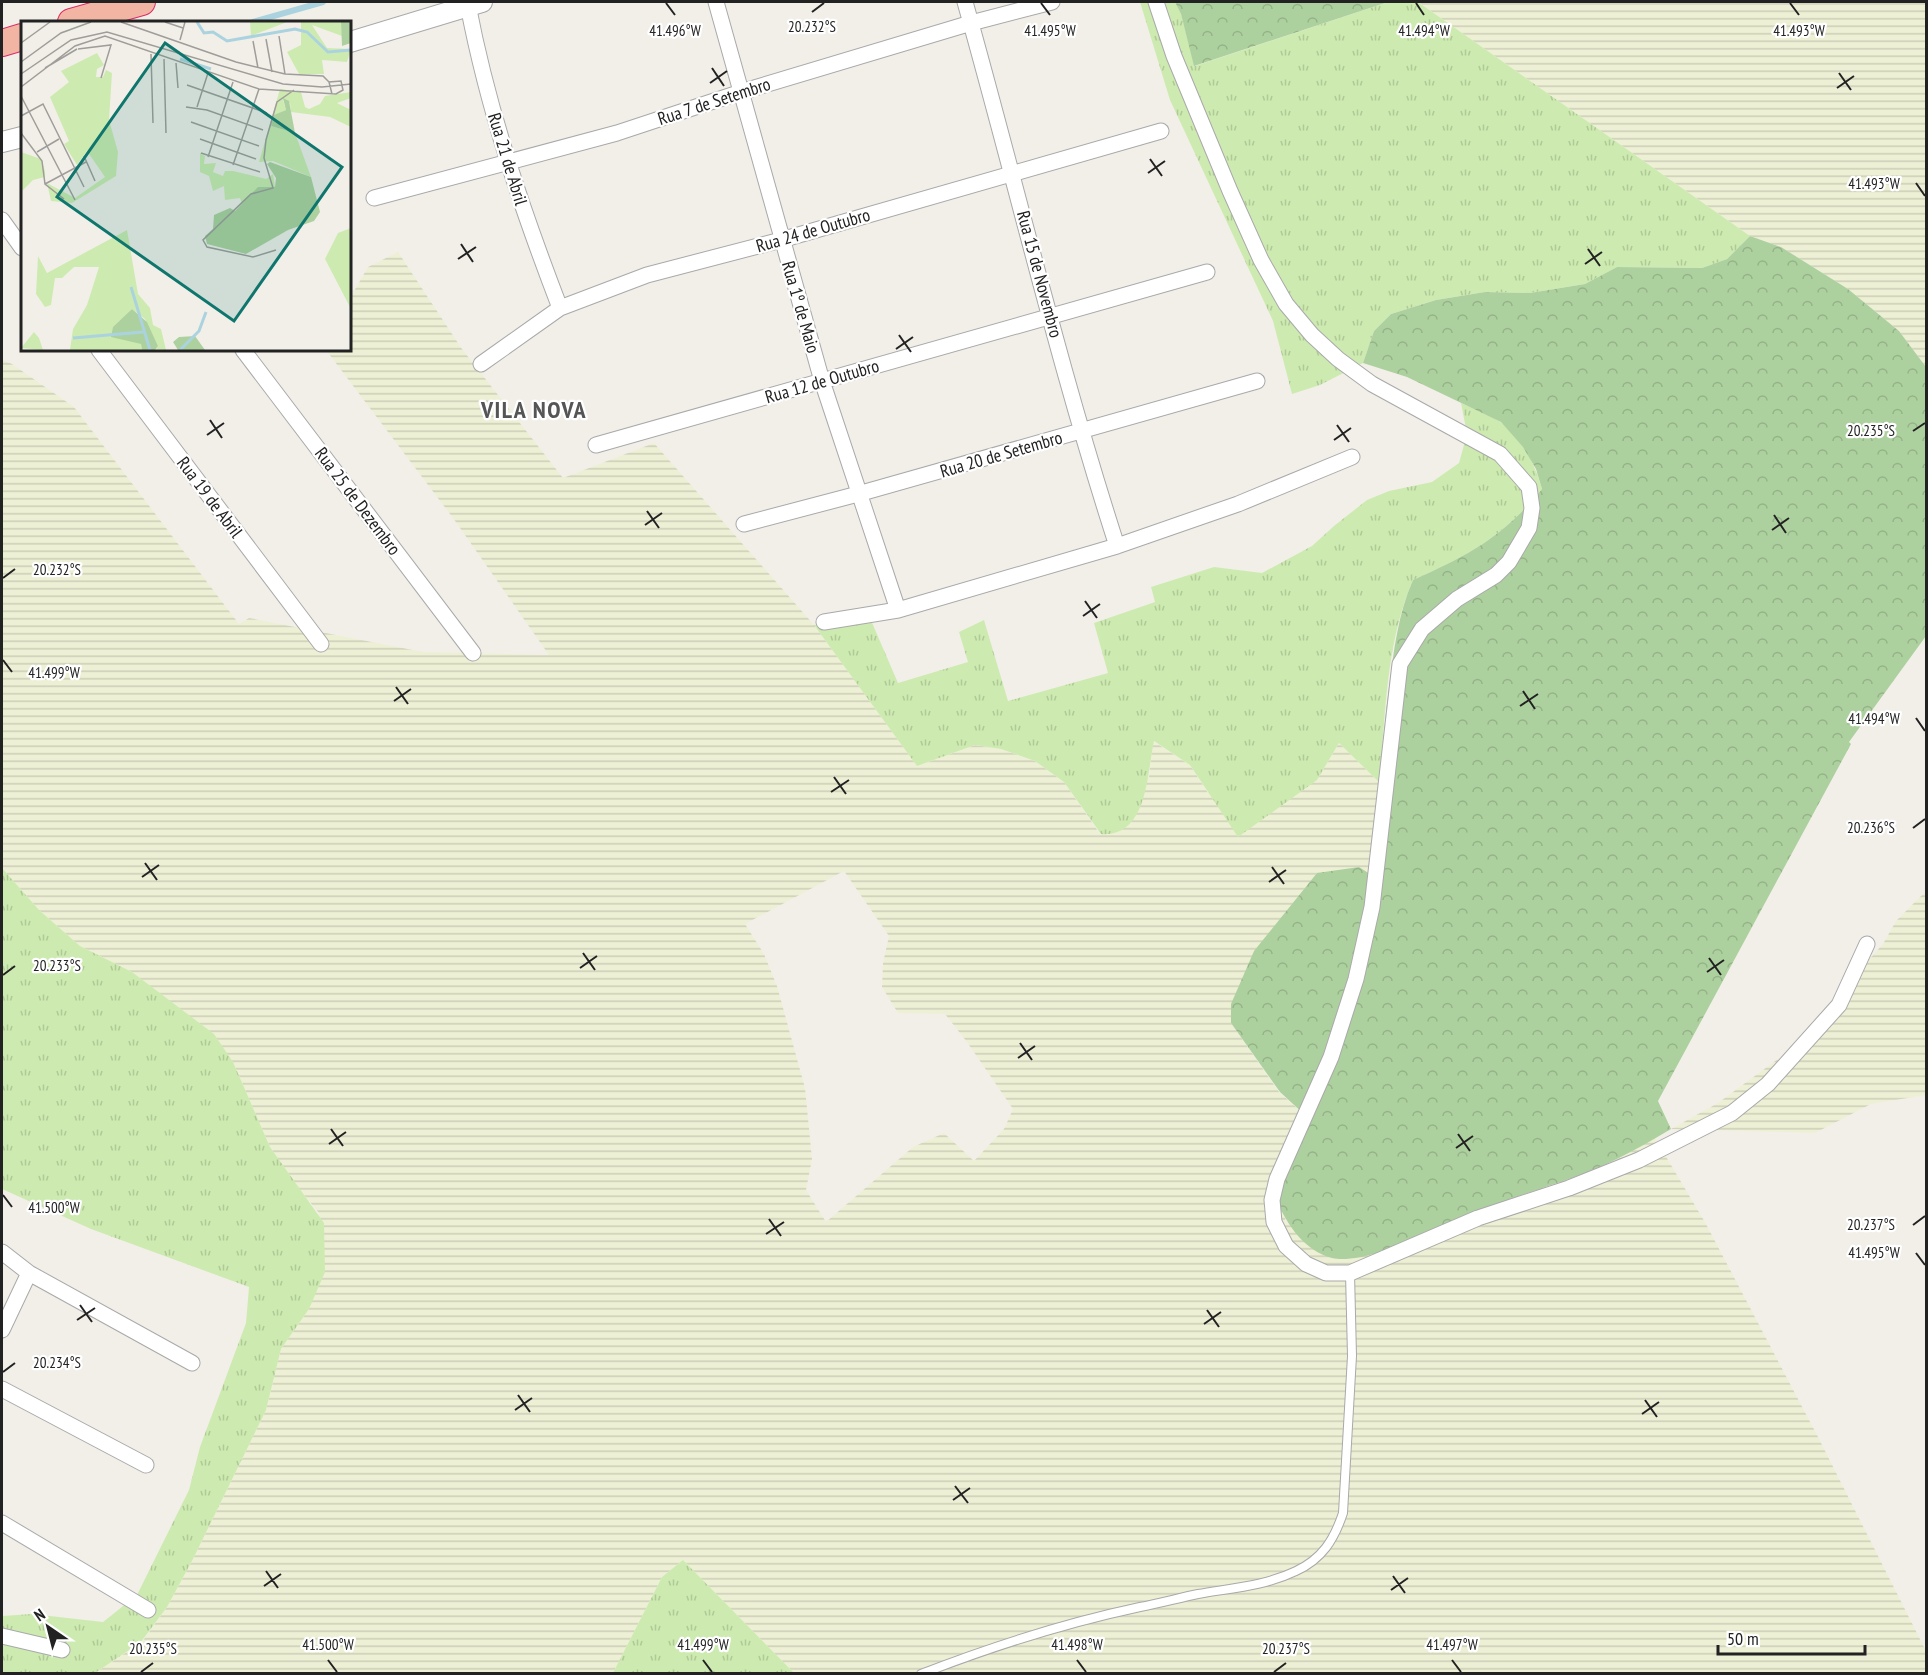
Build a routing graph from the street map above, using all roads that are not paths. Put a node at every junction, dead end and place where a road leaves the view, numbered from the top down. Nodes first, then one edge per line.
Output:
1 (142, 2) edge
2 (716, 2) edge
3 (965, 2) edge
4 (1052, 2) edge
5 (1156, 2) edge
6 (475, 3) edge
7 (75, 21) edge
8 (971, 22) junction
9 (21, 37) edge
10 (351, 42) edge
11 (2, 43) edge
12 (741, 92) junction
13 (1161, 131) dead end
14 (21, 137) edge
15 (2, 142) edge
16 (507, 162) junction
17 (1013, 171) junction
18 (374, 198) dead end
19 (2, 220) edge
20 (782, 240) junction
21 (21, 247) edge
22 (1207, 272) dead end
23 (560, 308) junction
24 (1051, 315) junction
25 (100, 351) edge
26 (244, 351) edge
27 (481, 364) dead end
28 (822, 381) junction
29 (1257, 381) dead end
30 (1080, 432) junction
31 (596, 445) dead end
32 (1352, 457) dead end
33 (858, 494) junction
34 (744, 524) dead end
35 (1117, 546) junction
36 (898, 610) junction
37 (824, 622) dead end
38 (321, 644) dead end
39 (473, 653) dead end
40 (1867, 944) dead end
41 (2, 1252) edge
42 (29, 1273) junction
43 (1350, 1274) junction
44 (2, 1330) edge
45 (192, 1364) dead end
46 (2, 1389) edge
47 (146, 1465) dead end
48 (2, 1523) edge
49 (148, 1610) dead end
50 (2, 1636) edge
51 (62, 1650) dead end
52 (921, 1674) edge

1 - 7 highway
2 - 12 street, Rua 1º de Maio
3 - 8 street, Rua 15 de Novembro
4 - 8 street, Rua 7 de Setembro
5 - 43 street
6 - 10 street
6 - 16 street, Rua 21 de Abril
8 - 12 street, Rua 7 de Setembro
8 - 17 street, Rua 15 de Novembro
9 - 11 highway
12 - 16 street, Rua 7 de Setembro
12 - 20 street, Rua 1º de Maio
13 - 17 street, Rua 24 de Outubro
14 - 15 street
16 - 18 street, Rua 7 de Setembro
16 - 23 street, Rua 21 de Abril
17 - 20 street, Rua 24 de Outubro
17 - 24 street, Rua 15 de Novembro
19 - 21 street
20 - 23 street, Rua 24 de Outubro
20 - 28 street, Rua 1º de Maio
22 - 24 street, Rua 12 de Outubro
23 - 27 street, Rua 24 de Outubro
24 - 28 street, Rua 12 de Outubro
24 - 30 street, Rua 15 de Novembro
25 - 38 street, Rua 19 de Abril
26 - 39 street, Rua 25 de Dezembro
28 - 31 street, Rua 12 de Outubro
28 - 33 street, Rua 1º de Maio
29 - 30 street, Rua 20 de Setembro
30 - 33 street, Rua 20 de Setembro
30 - 35 street, Rua 15 de Novembro
32 - 35 street
33 - 34 street, Rua 20 de Setembro
33 - 36 street, Rua 1º de Maio
35 - 36 street
36 - 37 street
40 - 43 street
41 - 42 street
42 - 44 street
42 - 45 street
43 - 52 lane
46 - 47 street
48 - 49 street
50 - 51 street

